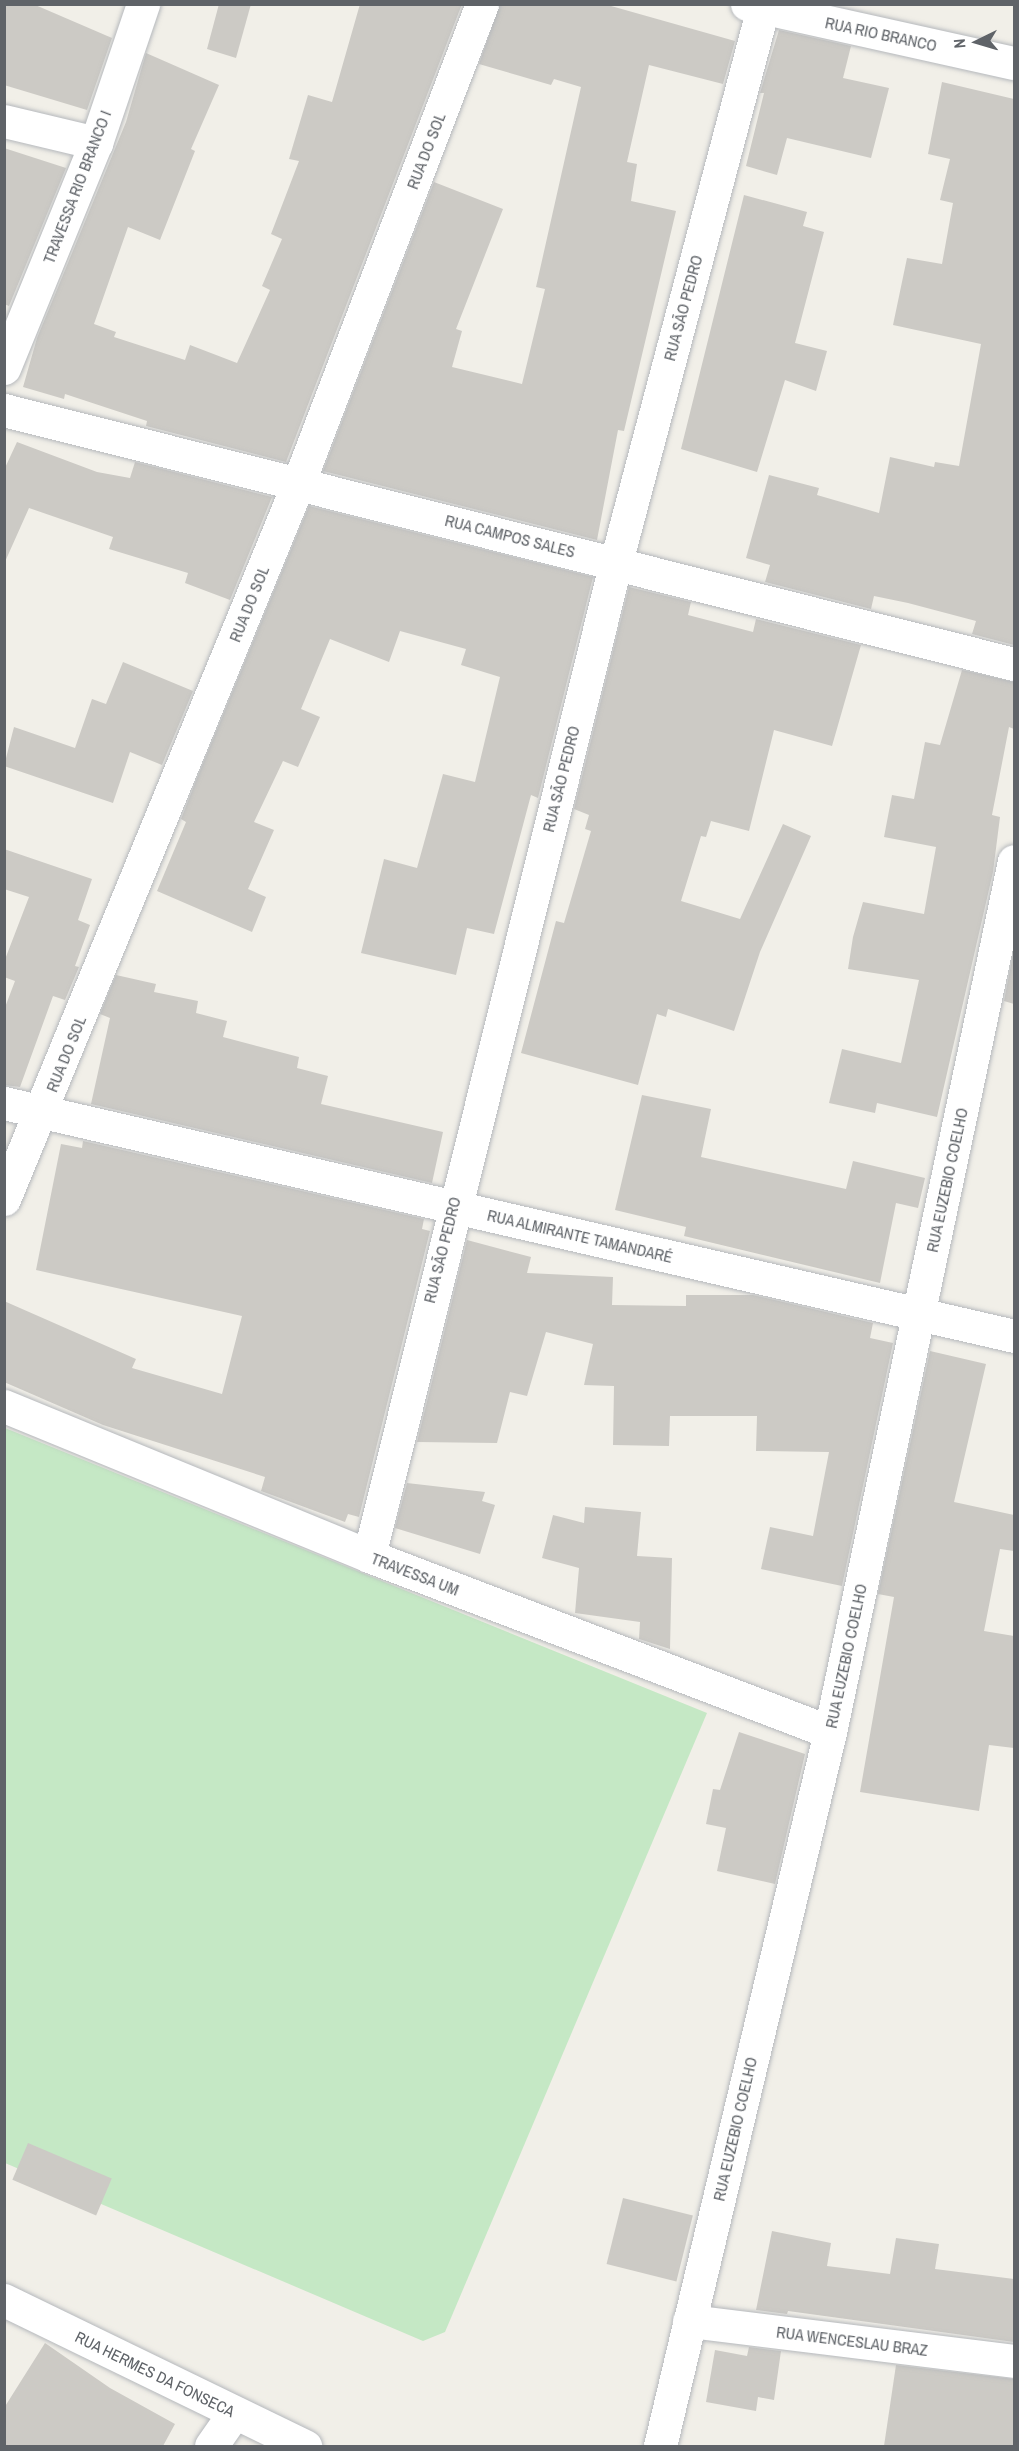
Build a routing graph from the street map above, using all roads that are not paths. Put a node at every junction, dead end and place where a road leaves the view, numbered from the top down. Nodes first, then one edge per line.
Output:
1 (143, 4) edge
2 (482, 4) edge
3 (758, 6) edge
4 (1014, 63) edge
5 (4, 121) edge
6 (96, 143) junction
7 (4, 368) edge
8 (4, 410) edge
9 (298, 484) junction
10 (616, 562) junction
11 (1014, 664) edge
12 (1014, 861) edge
13 (4, 1103) edge
14 (42, 1111) junction
15 (4, 1198) edge
16 (452, 1207) junction
17 (918, 1315) junction
18 (1014, 1336) edge
19 (4, 1406) edge
20 (369, 1556) junction
21 (830, 1732) junction
22 (4, 2300) edge
23 (690, 2320) junction
24 (1014, 2361) edge
25 (234, 2413) junction
26 (211, 2446) edge
27 (305, 2446) edge
28 (660, 2446) edge

1 - 6 street, TRAVESSA RIO BRANCO I
2 - 9 street, RUA DO SOL
3 - 4 street, RUA RIO BRANCO
3 - 10 street, RUA SÃO PEDRO
5 - 6 street
6 - 7 street, TRAVESSA RIO BRANCO I
8 - 9 street, RUA CAMPOS SALES
9 - 10 street, RUA CAMPOS SALES
9 - 14 street, RUA DO SOL
10 - 11 street, RUA CAMPOS SALES
10 - 16 street, RUA SÃO PEDRO
12 - 17 street, RUA EUZEBIO COELHO
13 - 14 street, RUA ALMIRANTE TAMANDARÉ
14 - 15 street, RUA DO SOL
14 - 16 street, RUA ALMIRANTE TAMANDARÉ
16 - 17 street, RUA ALMIRANTE TAMANDARÉ
16 - 20 street, RUA SÃO PEDRO
17 - 18 street, RUA ALMIRANTE TAMANDARÉ
17 - 21 street, RUA EUZEBIO COELHO
19 - 20 street, TRAVESSA UM
20 - 21 street, TRAVESSA UM
21 - 23 street, RUA EUZEBIO COELHO
22 - 25 street, RUA HERMES DA FONSECA
23 - 24 street, RUA WENCESLAU BRAZ
23 - 28 street, RUA EUZEBIO COELHO
25 - 26 street
25 - 27 street, RUA HERMES DA FONSECA

